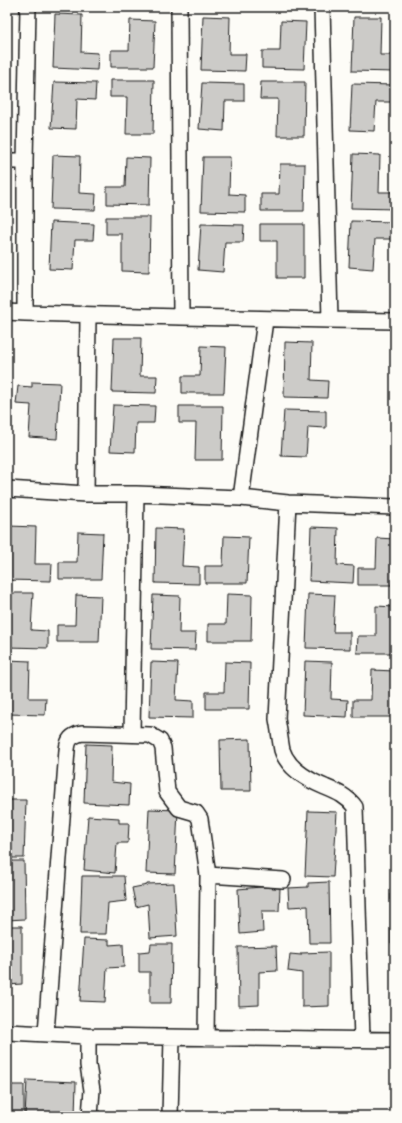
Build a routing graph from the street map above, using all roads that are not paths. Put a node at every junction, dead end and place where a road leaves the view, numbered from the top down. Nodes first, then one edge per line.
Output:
1 (28, 7) edge
2 (179, 7) edge
3 (322, 7) edge
4 (7, 161) edge
5 (25, 161) junction
6 (7, 312) edge
7 (25, 313) junction
8 (88, 316) junction
9 (181, 318) junction
10 (265, 320) junction
11 (330, 320) junction
12 (395, 321) edge
13 (7, 489) edge
14 (86, 494) junction
15 (136, 494) junction
16 (241, 498) junction
17 (288, 503) junction
18 (395, 507) edge
19 (132, 734) junction
20 (208, 875) junction
21 (283, 880) dead end
22 (7, 1032) edge
23 (46, 1033) junction
24 (88, 1036) junction
25 (172, 1038) junction
26 (206, 1038) junction
27 (362, 1040) junction
28 (395, 1040) edge
29 (90, 1116) edge
30 (170, 1116) edge

1 - 5 street
2 - 9 street
3 - 11 street
4 - 5 street
5 - 7 street
6 - 7 street
7 - 8 street
8 - 9 street
8 - 14 street
9 - 10 street
10 - 11 street
10 - 16 street
11 - 12 street
13 - 14 street
14 - 15 street
15 - 16 street
15 - 19 street
16 - 17 street
17 - 18 street
17 - 27 street
19 - 20 street
19 - 23 street
20 - 21 street
20 - 26 street
22 - 23 street
23 - 24 street
24 - 25 street
24 - 29 street
25 - 26 street
25 - 30 street
26 - 27 street
27 - 28 street

